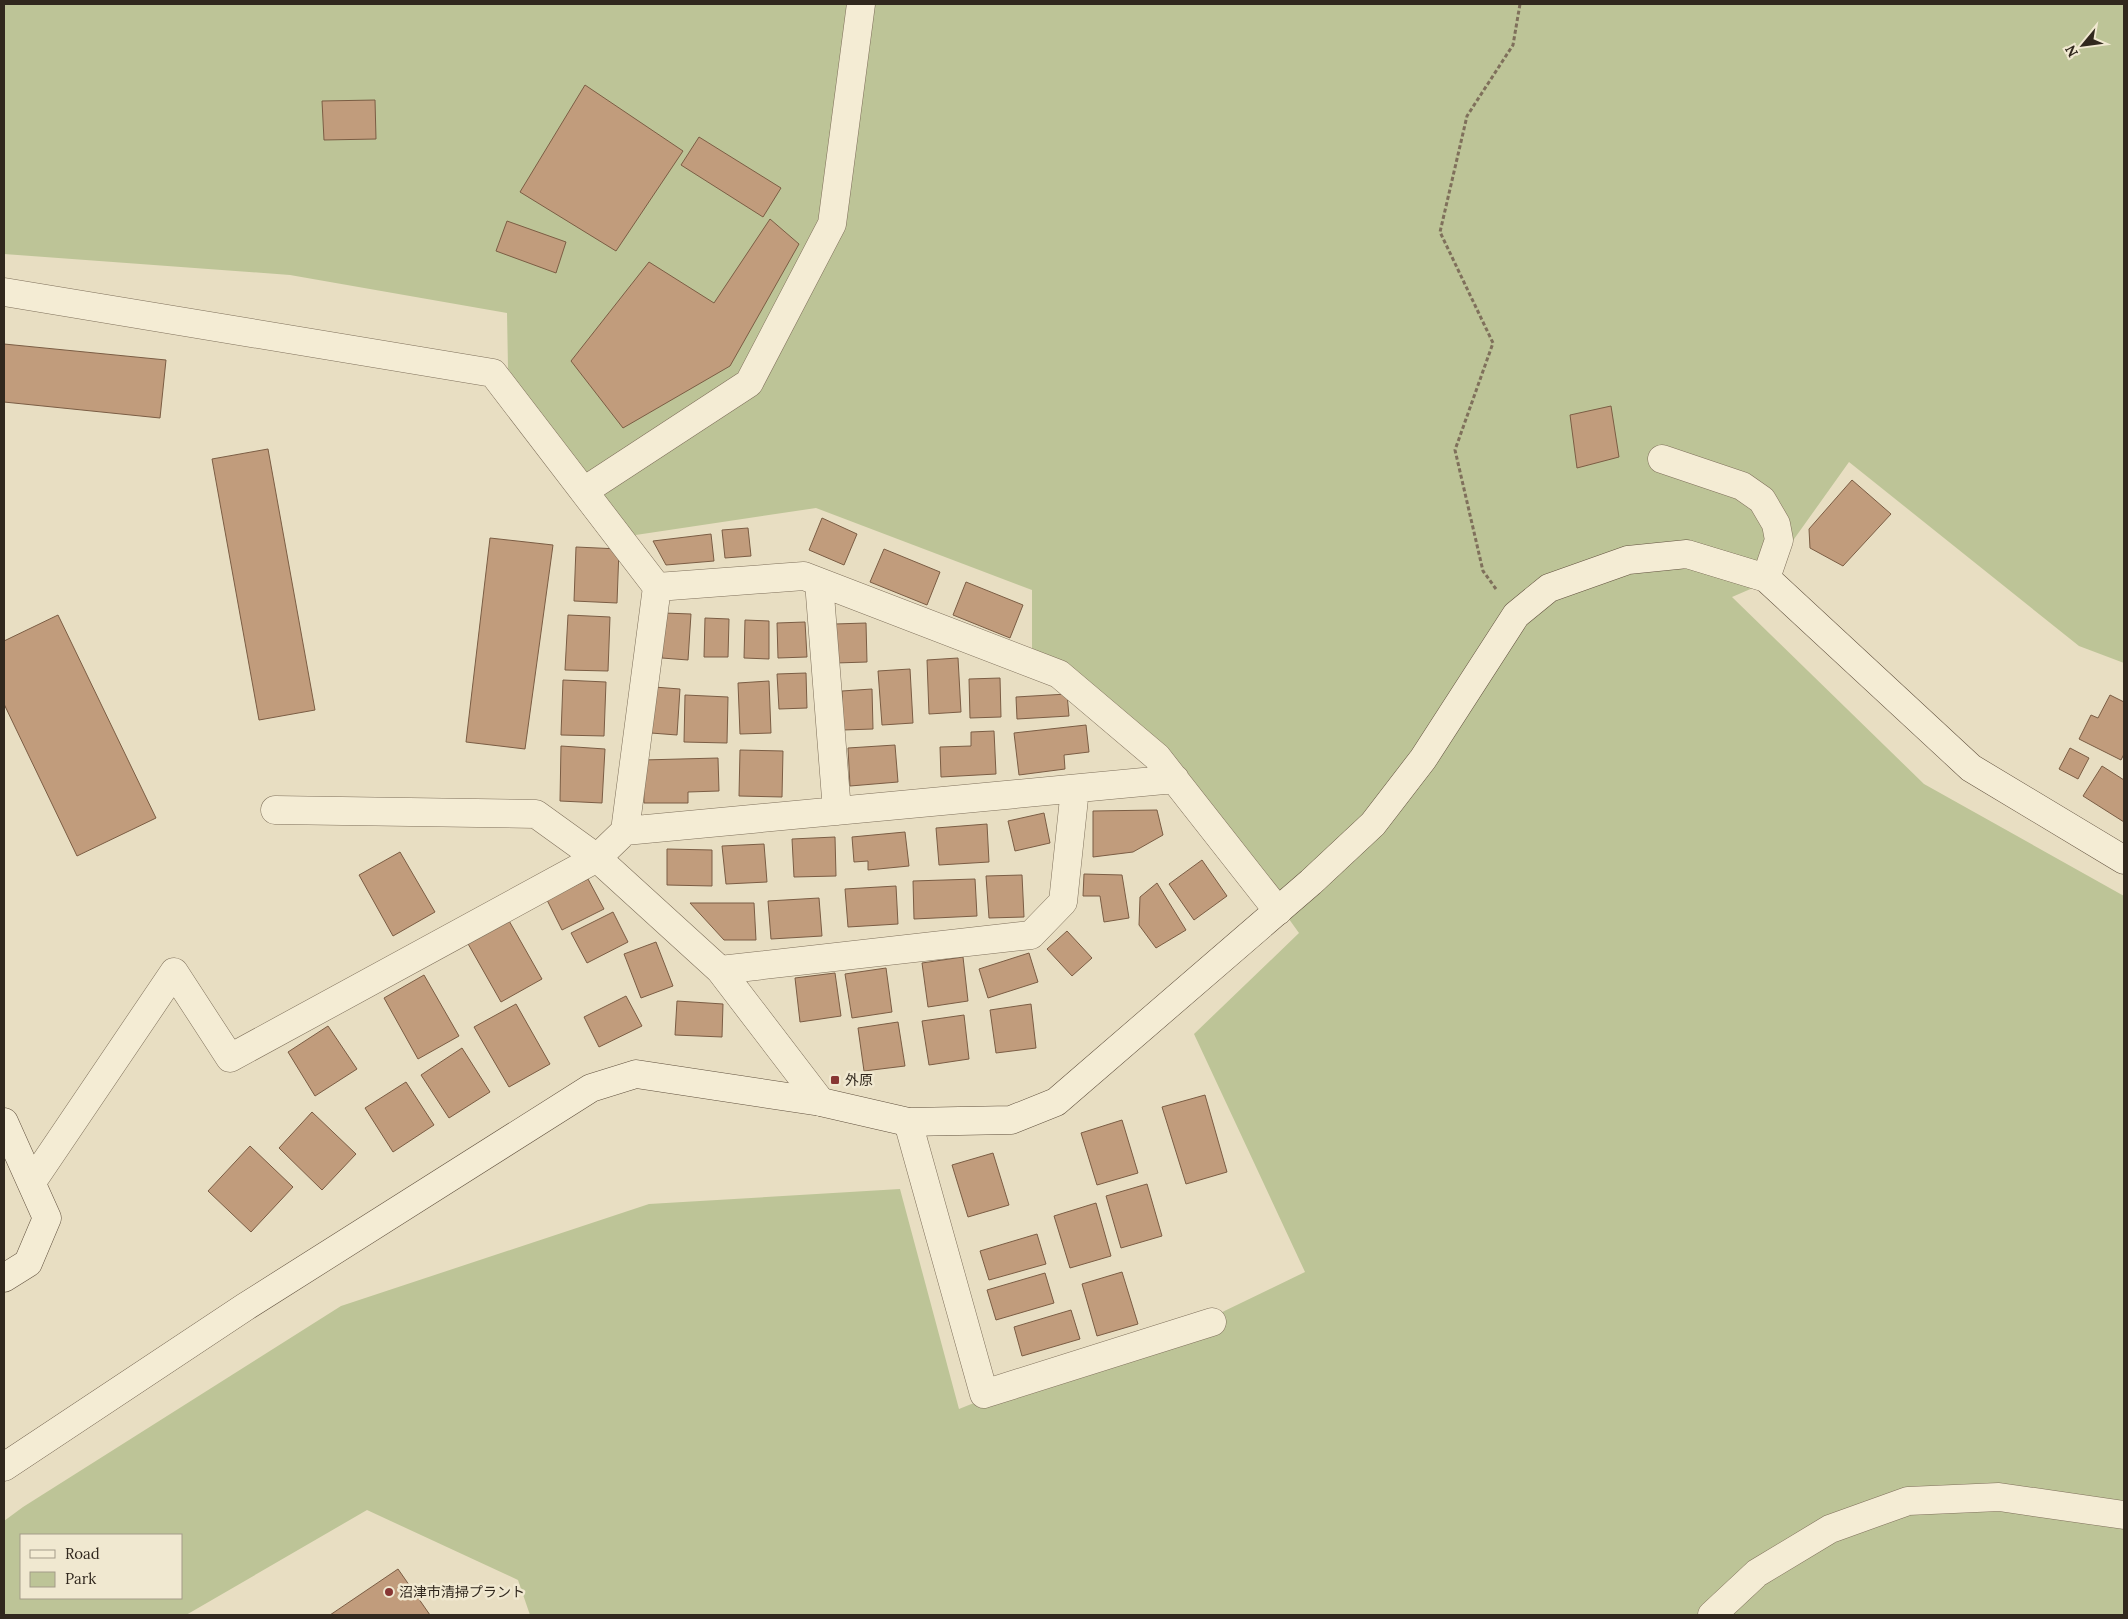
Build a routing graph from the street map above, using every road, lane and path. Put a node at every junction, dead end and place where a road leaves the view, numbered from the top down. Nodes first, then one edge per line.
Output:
1 (861, 4) edge
2 (1520, 4) edge
3 (4, 292) edge
4 (1662, 459) dead end
5 (584, 491) junction
6 (1766, 578) junction
7 (819, 582) junction
8 (657, 586) junction
9 (1516, 615) junction
10 (1176, 779) junction
11 (1075, 789) junction
12 (275, 810) dead end
13 (837, 811) junction
14 (625, 831) junction
15 (597, 858) junction
16 (2124, 860) edge
17 (1278, 911) junction
18 (720, 970) junction
19 (821, 1102) junction
20 (4, 1122) edge
21 (908, 1122) junction
22 (32, 1182) junction
23 (4, 1278) edge
24 (1212, 1322) dead end
25 (4, 1467) edge
26 (2124, 1515) edge
27 (1712, 1615) edge

1 - 5 street
2 - 9 path
3 - 5 street
4 - 6 street
5 - 8 street
6 - 9 street
6 - 16 street
7 - 8 street
7 - 10 street
7 - 13 street
8 - 14 street
9 - 17 street
10 - 11 street
10 - 17 street
11 - 13 street
11 - 18 street
12 - 15 street
13 - 14 street
14 - 15 street
15 - 18 street
15 - 22 street
17 - 21 street
18 - 19 street
19 - 21 street
19 - 25 street
20 - 22 street
21 - 24 street
22 - 23 street
26 - 27 street

